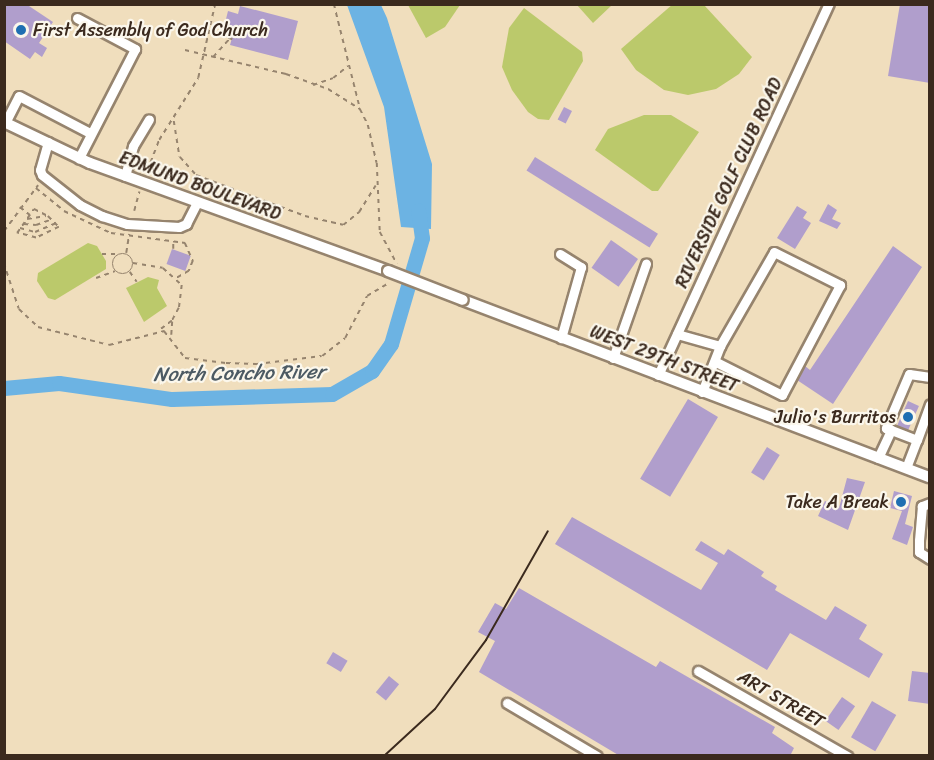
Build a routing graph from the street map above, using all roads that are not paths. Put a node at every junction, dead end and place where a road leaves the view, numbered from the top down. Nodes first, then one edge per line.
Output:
1 (829, 4) edge
2 (77, 18) dead end
3 (148, 119) dead end
4 (5, 123) edge
5 (90, 133) junction
6 (48, 142) junction
7 (79, 158) junction
8 (125, 176) junction
9 (197, 202) junction
10 (560, 254) dead end
11 (646, 264) dead end
12 (393, 268) joint
13 (677, 334) junction
14 (561, 338) junction
15 (720, 346) junction
16 (613, 358) junction
17 (716, 362) junction
18 (658, 375) junction
19 (930, 377) edge
20 (702, 392) junction
21 (930, 404) edge
22 (891, 430) junction
23 (917, 440) junction
24 (878, 458) junction
25 (906, 468) junction
26 (930, 477) edge
27 (930, 503) edge
28 (925, 528) edge
29 (930, 559) edge
30 (698, 670) dead end
31 (507, 703) dead end
32 (844, 755) edge
33 (597, 756) edge

1 - 13 street, RIVERSIDE GOLF CLUB ROAD
2 - 5 street
3 - 8 street
4 - 5 street
4 - 6 main road, EDMUND BOULEVARD
5 - 7 street
6 - 7 main road, EDMUND BOULEVARD
6 - 9 street
7 - 8 main road, EDMUND BOULEVARD
8 - 9 main road, EDMUND BOULEVARD
9 - 12 main road, EDMUND BOULEVARD
10 - 14 street
11 - 16 street
12 - 14 main road, WEST 29TH STREET, bridge
13 - 15 street
13 - 18 street, RIVERSIDE GOLF CLUB ROAD
14 - 16 main road, WEST 29TH STREET
15 - 17 street
15 - 17 street
16 - 18 main road, WEST 29TH STREET
17 - 20 street
18 - 20 main road, WEST 29TH STREET
19 - 22 street
20 - 24 main road, WEST 29TH STREET
21 - 23 street
22 - 23 street
22 - 24 street
23 - 25 street
24 - 25 main road, WEST 29TH STREET
25 - 26 main road, WEST 29TH STREET
27 - 28 street
28 - 29 street
30 - 32 street, ART STREET
31 - 33 street

